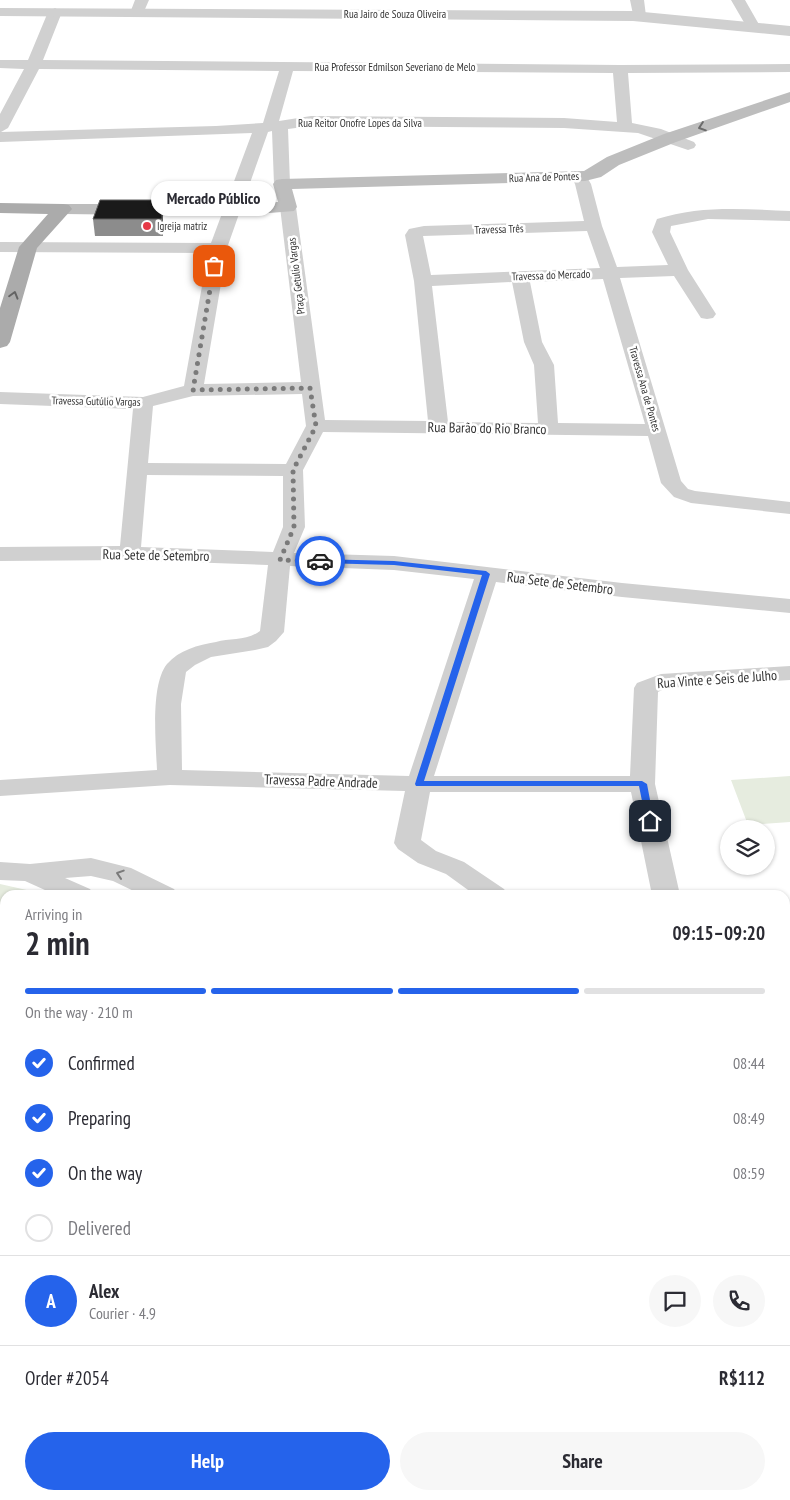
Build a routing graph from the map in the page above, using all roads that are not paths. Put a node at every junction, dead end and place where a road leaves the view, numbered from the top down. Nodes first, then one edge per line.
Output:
1 (637, 0) edge
2 (738, 0) edge
3 (139, 6) edge
4 (0, 12) edge
5 (55, 12) junction
6 (639, 16) junction
7 (754, 28) junction
8 (790, 32) edge
9 (0, 64) edge
10 (34, 64) junction
11 (287, 67) junction
12 (790, 68) edge
13 (620, 69) junction
14 (788, 101) edge
15 (729, 117) junction
16 (748, 124) junction
17 (624, 126) junction
18 (270, 127) junction
19 (0, 128) edge
20 (0, 137) edge
21 (670, 138) junction
22 (688, 145) junction
23 (581, 180) junction
24 (285, 195) junction
25 (7, 208) edge
26 (63, 209) junction
27 (233, 210) junction
28 (790, 216) edge
29 (594, 226) junction
30 (0, 227) edge
31 (0, 247) edge
32 (28, 247) junction
33 (218, 248) junction
34 (679, 270) junction
35 (610, 273) junction
36 (520, 276) junction
37 (423, 281) junction
38 (707, 314) dead end
39 (0, 342) edge
40 (310, 388) junction
41 (193, 390) junction
42 (0, 398) edge
43 (143, 403) junction
44 (316, 426) junction
45 (440, 428) junction
46 (548, 430) junction
47 (657, 430) junction
48 (136, 469) junction
49 (293, 470) junction
50 (790, 508) edge
51 (130, 553) junction
52 (0, 554) edge
53 (280, 560) junction
54 (486, 574) junction
55 (790, 606) edge
56 (790, 674) edge
57 (170, 777) junction
58 (419, 784) junction
59 (642, 784) junction
60 (0, 788) edge
61 (0, 871) edge
62 (30, 873) junction
63 (69, 890) edge
64 (154, 890) edge
65 (487, 890) edge
66 (665, 890) edge

1 - 6 street
2 - 7 street
3 - 5 street, Rua Jairo de Souza Oliveira
3 - 6 street, Rua Jairo de Souza Oliveira
4 - 5 street, Rua Jairo de Souza Oliveira
5 - 10 street
6 - 7 street, Rua Jairo de Souza Oliveira
7 - 8 street, Rua Jairo de Souza Oliveira
9 - 10 street, Rua Professor Edmilson Severiano de Melo
10 - 11 street, Rua Professor Edmilson Severiano de Melo
10 - 19 street
11 - 13 street, Rua Professor Edmilson Severiano de Melo
11 - 18 street, Praça Getulio Vargas
12 - 13 street, Rua Professor Edmilson Severiano de Melo
13 - 17 street
14 - 15 main road, Rua Ana de Pontes
14 - 16 main road, Rua Ana de Pontes
15 - 16 main road
15 -> 21 main road, Rua Ana de Pontes
16 - 22 main road, Rua Ana de Pontes
17 - 18 street, Rua Reitor Onofre Lopes da Silva
17 - 21 street, Rua Reitor Onofre Lopes da Silva
18 - 20 street, Rua Reitor Onofre Lopes da Silva
18 - 24 street, Praça Getulio Vargas
18 - 27 street, Praça Getulio Vargas
21 - 22 street, Rua Reitor Onofre Lopes da Silva
21 - 23 main road, Rua Ana de Pontes
22 - 23 main road, Rua Ana de Pontes
23 - 24 main road, Rua Ana de Pontes
23 - 29 street, Travessa Ana de Pontes
24 - 27 main road, Rua Ana de Pontes
24 - 40 street, Praça Getulio Vargas
25 - 26 main road
25 - 30 main road
26 - 27 main road, Rua Ana de Pontes
26 - 32 main road
27 - 33 street, Praça Getulio Vargas
28 - 34 street
29 - 35 street, Travessa Ana de Pontes
29 - 37 street, Travessa Três
31 - 32 street
32 - 33 street
39 -> 32 main road
33 - 41 street, Praça Getulio Vargas
34 - 35 street, Travessa do Mercado
34 - 38 street
35 - 36 street, Travessa do Mercado
35 - 47 street, Travessa Ana de Pontes
36 - 37 street, Travessa do Mercado
36 - 46 street
37 - 45 street
40 - 41 street, Travessa Gutúlio Vargas
40 - 44 street, Praça Getulio Vargas
41 - 43 street, Travessa Gutúlio Vargas
42 - 43 street, Travessa Gutúlio Vargas
43 - 48 street
44 - 45 street, Rua Barão do Rio Branco
44 - 49 street
45 - 46 street, Rua Barão do Rio Branco
46 - 47 street, Rua Barão do Rio Branco
47 - 50 street, Travessa Ana de Pontes
48 - 49 street
48 - 51 street
49 - 53 street
51 - 52 street, Rua Sete de Setembro
51 - 53 street, Rua Sete de Setembro
53 - 54 street, Rua Sete de Setembro
53 - 57 street
54 - 55 street, Rua Sete de Setembro
54 - 58 street
56 - 59 street, Rua Vinte e Seis de Julho
57 - 58 street, Travessa Padre Andrade
57 - 60 street, Travessa Padre Andrade
58 - 59 street, Travessa Padre Andrade
58 - 65 street
59 - 66 street, Rua Vinte e Seis de Julho
61 - 62 street
62 - 63 street
64 -> 62 street

